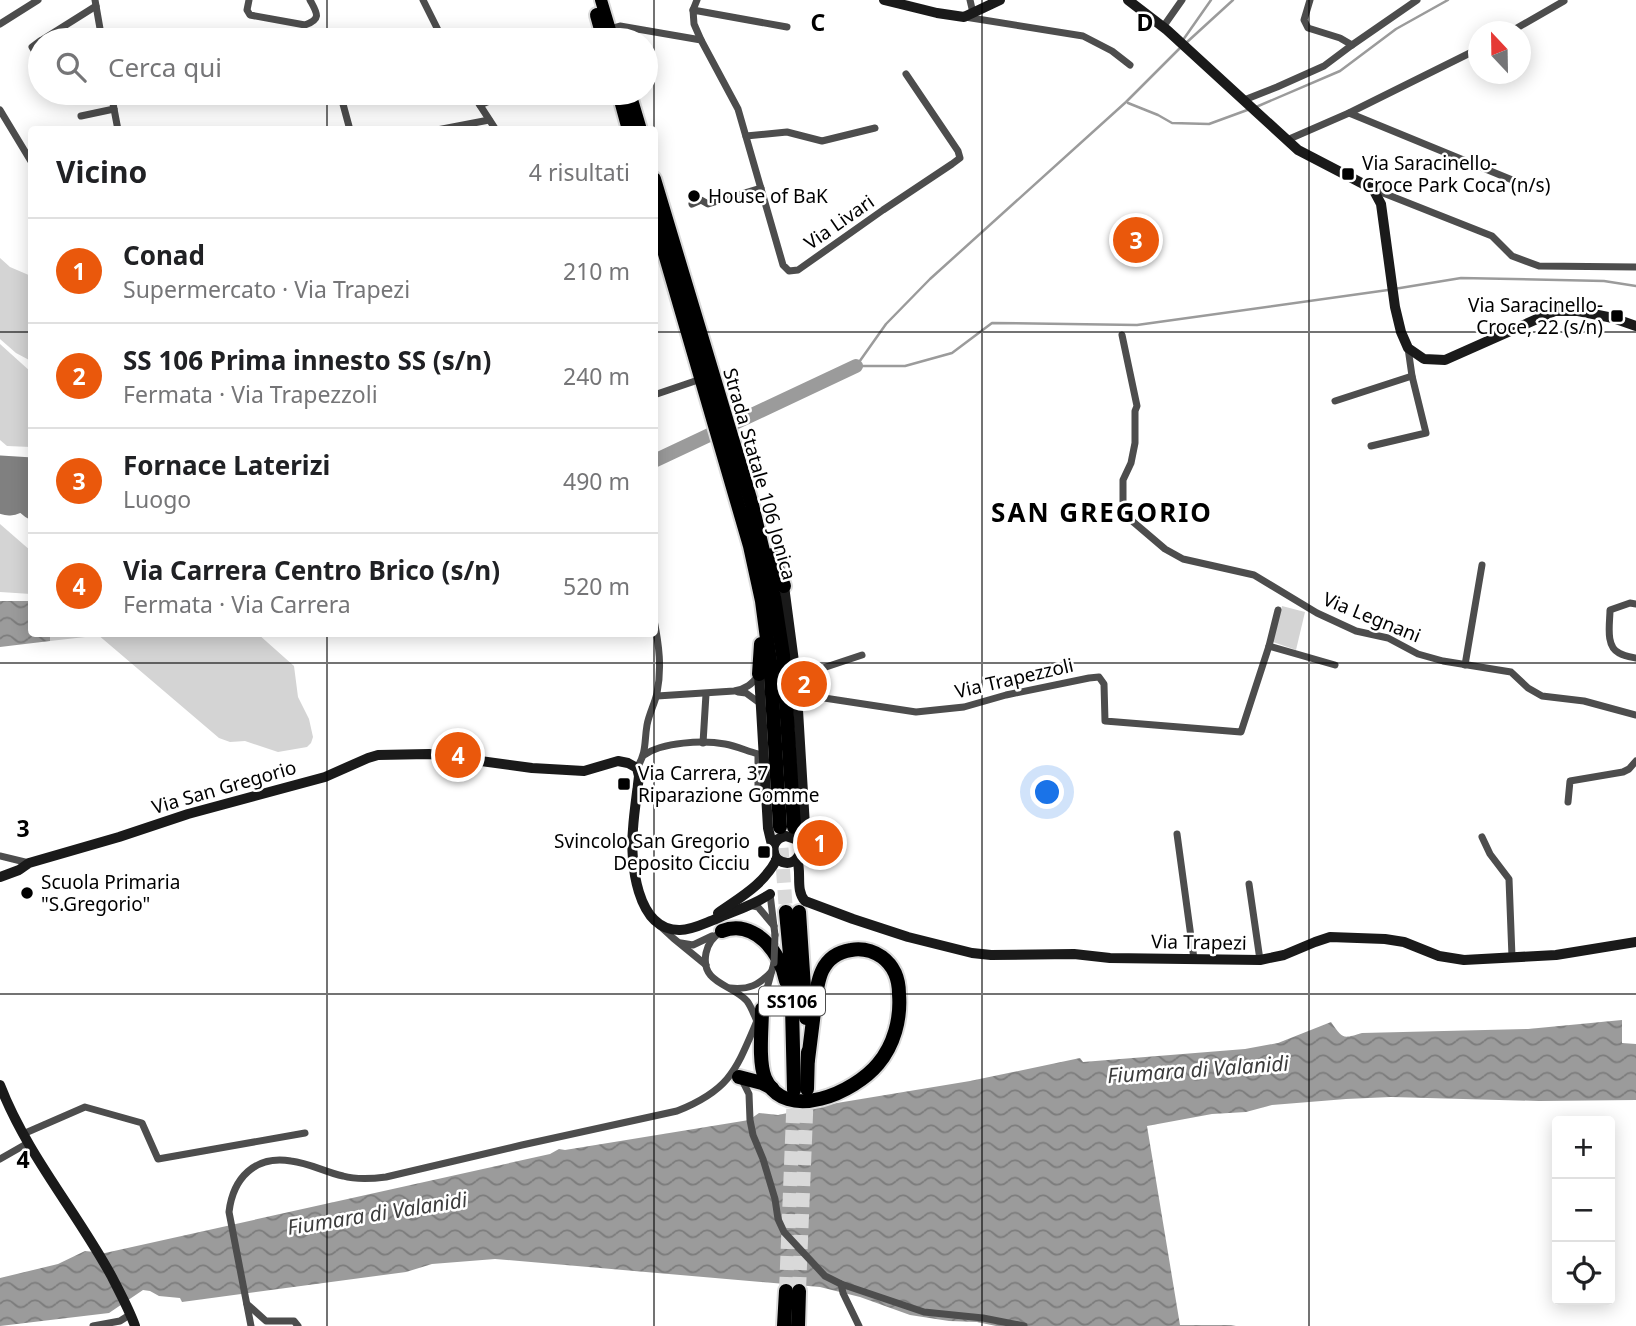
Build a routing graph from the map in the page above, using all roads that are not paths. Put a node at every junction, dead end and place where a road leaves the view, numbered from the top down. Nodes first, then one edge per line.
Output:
1 (38, 0) edge
2 (249, 0) edge
3 (310, 0) edge
4 (424, 0) edge
5 (592, 0) edge
6 (601, 0) edge
7 (697, 0) edge
8 (884, 0) edge
9 (970, 0) edge
10 (1000, 0) edge
11 (1128, 0) edge
12 (1182, 0) edge
13 (1310, 0) edge
14 (1417, 0) edge
15 (1564, 1) edge
16 (95, 3) edge
17 (1141, 5) edge
18 (694, 10) junction
19 (597, 15) joint
20 (968, 15) junction
21 (1529, 21) edge
22 (0, 24) edge
23 (787, 27) dead end
24 (59, 28) edge
25 (100, 28) edge
26 (437, 28) edge
27 (604, 28) edge
28 (607, 28) edge
29 (1165, 29) junction
30 (658, 33) edge
31 (701, 40) junction
32 (1352, 44) junction
33 (1468, 54) edge
34 (1130, 65) dead end
35 (906, 74) dead end
36 (1246, 101) junction
37 (113, 105) edge
38 (343, 105) edge
39 (480, 105) edge
40 (622, 105) edge
41 (633, 105) edge
42 (114, 109) junction
43 (0, 110) edge
44 (1349, 113) junction
45 (81, 116) dead end
46 (489, 120) junction
47 (117, 126) edge
48 (349, 126) edge
49 (458, 126) edge
50 (493, 126) edge
51 (628, 126) edge
52 (639, 126) edge
53 (875, 128) dead end
54 (746, 136) junction
55 (1286, 140) junction
56 (28, 156) edge
57 (1522, 184) dead end
58 (761, 188) junction
59 (1373, 189) junction
60 (658, 195) edge
61 (692, 204) dead end
62 (658, 229) edge
63 (1636, 267) edge
64 (1636, 326) edge
65 (1122, 335) dead end
66 (1408, 348) junction
67 (1412, 376) junction
68 (707, 387) junction
69 (658, 394) edge
70 (1335, 401) dead end
71 (1371, 446) dead end
72 (741, 490) junction
73 (752, 505) junction
74 (1482, 565) dead end
75 (784, 586) joint
76 (762, 601) junction
77 (1636, 604) edge
78 (1278, 610) dead end
79 (657, 637) edge
80 (1269, 646) junction
81 (862, 655) dead end
82 (1636, 658) edge
83 (1335, 665) dead end
84 (1465, 665) junction
85 (760, 674) junction
86 (796, 677) junction
87 (734, 691) junction
88 (706, 694) junction
89 (797, 694) junction
90 (657, 696) junction
91 (761, 704) junction
92 (1636, 715) edge
93 (703, 743) junction
94 (644, 755) junction
95 (1636, 761) edge
96 (637, 768) junction
97 (758, 787) dead end
98 (1568, 802) dead end
99 (791, 832) junction
100 (1177, 834) dead end
101 (1482, 837) dead end
102 (775, 854) junction
103 (0, 856) edge
104 (797, 859) junction
105 (29, 863) junction
106 (770, 872) junction
107 (0, 877) edge
108 (1249, 884) dead end
109 (757, 886) junction
110 (770, 894) junction
111 (749, 905) junction
112 (793, 912) tunnel mouth
113 (704, 923) junction
114 (660, 925) junction
115 (775, 930) junction
116 (722, 931) junction
117 (673, 938) junction
118 (1636, 942) edge
119 (1512, 957) junction
120 (1194, 959) junction
121 (1260, 960) junction
122 (706, 965) junction
123 (773, 967) junction
124 (726, 987) junction
125 (760, 1015) junction
126 (801, 1062) junction
127 (736, 1075) junction
128 (0, 1085) edge
129 (773, 1089) junction
130 (800, 1089) tunnel mouth
131 (306, 1133) dead end
132 (25, 1139) junction
133 (0, 1160) edge
134 (841, 1284) junction
135 (246, 1303) junction
136 (129, 1310) junction
137 (93, 1326) edge
138 (135, 1326) edge
139 (251, 1326) edge
140 (298, 1326) edge
141 (784, 1326) edge
142 (798, 1326) edge
143 (859, 1326) edge
144 (1024, 1326) edge

1 - 22 street
2 - 3 street
4 - 26 street
5 - 19 main road
6 - 28 main road
7 - 18 street, Via Livari
8 - 20 street
9 - 20 street
10 - 20 street
11 - 17 street
12 - 29 street
13 - 32 street
14 - 32 street
15 - 21 street
16 - 24 street
16 - 25 street
17 - 29 street
18 - 23 street
18 - 31 street, Via Livari
19 - 27 highway
20 - 34 street
29 - 36 street
30 - 31 street
31 - 54 street, Via Livari
32 - 36 street
33 - 44 street
35 - 58 street, Via Livari
36 - 55 street
37 - 42 street
38 - 48 street
39 - 46 street
40 - 51 highway
41 - 52 highway
42 - 45 street
42 - 47 street
43 - 56 street
44 - 55 street
44 - 57 street
46 - 49 street
46 - 50 street
53 - 54 street
54 - 58 street, Via Livari
55 - 59 street
58 - 61 street
59 - 63 street
59 - 66 street
60 - 68 highway, Strada Statale 106 Jonica
62 - 68 highway, Strada Statale 106 Jonica
64 - 66 street
65 - 84 street, Via Legnani
66 - 67 street
67 - 70 street
67 - 71 street
68 - 69 street
68 - 72 highway, Strada Statale 106 Jonica
72 - 73 highway, Strada Statale 106 Jonica
72 - 76 highway, Strada Statale 106 Jonica
73 - 75 highway
73 - 99 highway, Strada Statale 106 Jonica
74 - 84 street
75 - 86 street
76 - 85 highway
76 - 99 highway, Strada Statale 106 Jonica
77 - 82 street
78 - 80 street
79 - 90 street
80 - 83 street
80 - 89 street, Via Trapezzoli
81 - 86 street
84 - 92 street, Via Legnani
85 - 87 street
85 - 91 street
86 - 89 street
87 - 88 street
87 - 91 street
88 - 90 street
88 - 93 street
89 - 99 street
90 - 94 street
91 - 102 street
93 - 94 street
93 - 97 street
94 - 96 street
95 - 98 street
96 - 105 street, Via San Gregorio
96 - 114 street
99 - 102 street
99 - 104 street
100 - 120 street
101 - 119 street
102 - 104 street
102 - 106 street
103 - 105 street
104 - 120 street, Via Trapezi
105 - 107 street, Via San Gregorio
106 - 109 street
106 - 110 street
108 - 121 street
109 - 110 street
109 - 113 street
110 - 111 street
110 - 115 street
111 - 113 street
111 - 115 street
112 - 126 highway, SS106
113 - 114 street
114 - 117 street
115 - 123 street, bridge
116 - 117 street
116 - 122 street
116 - 126 highway
117 - 122 street
118 - 119 street, Via Trapezi
119 - 121 street, Via Trapezi
120 - 121 street, Via Trapezi
122 - 124 street
123 - 124 street
123 - 125 street
124 - 125 street
125 - 127 street
125 - 129 highway
126 - 129 highway
126 - 130 highway, SS106
127 - 129 highway
127 - 134 street
127 - 135 street
128 - 132 street
131 - 132 street
132 - 133 street
132 - 136 street
134 - 143 street
134 - 144 street
135 - 139 street
135 - 140 street
136 - 137 street
136 - 138 street
141 - 142 highway

